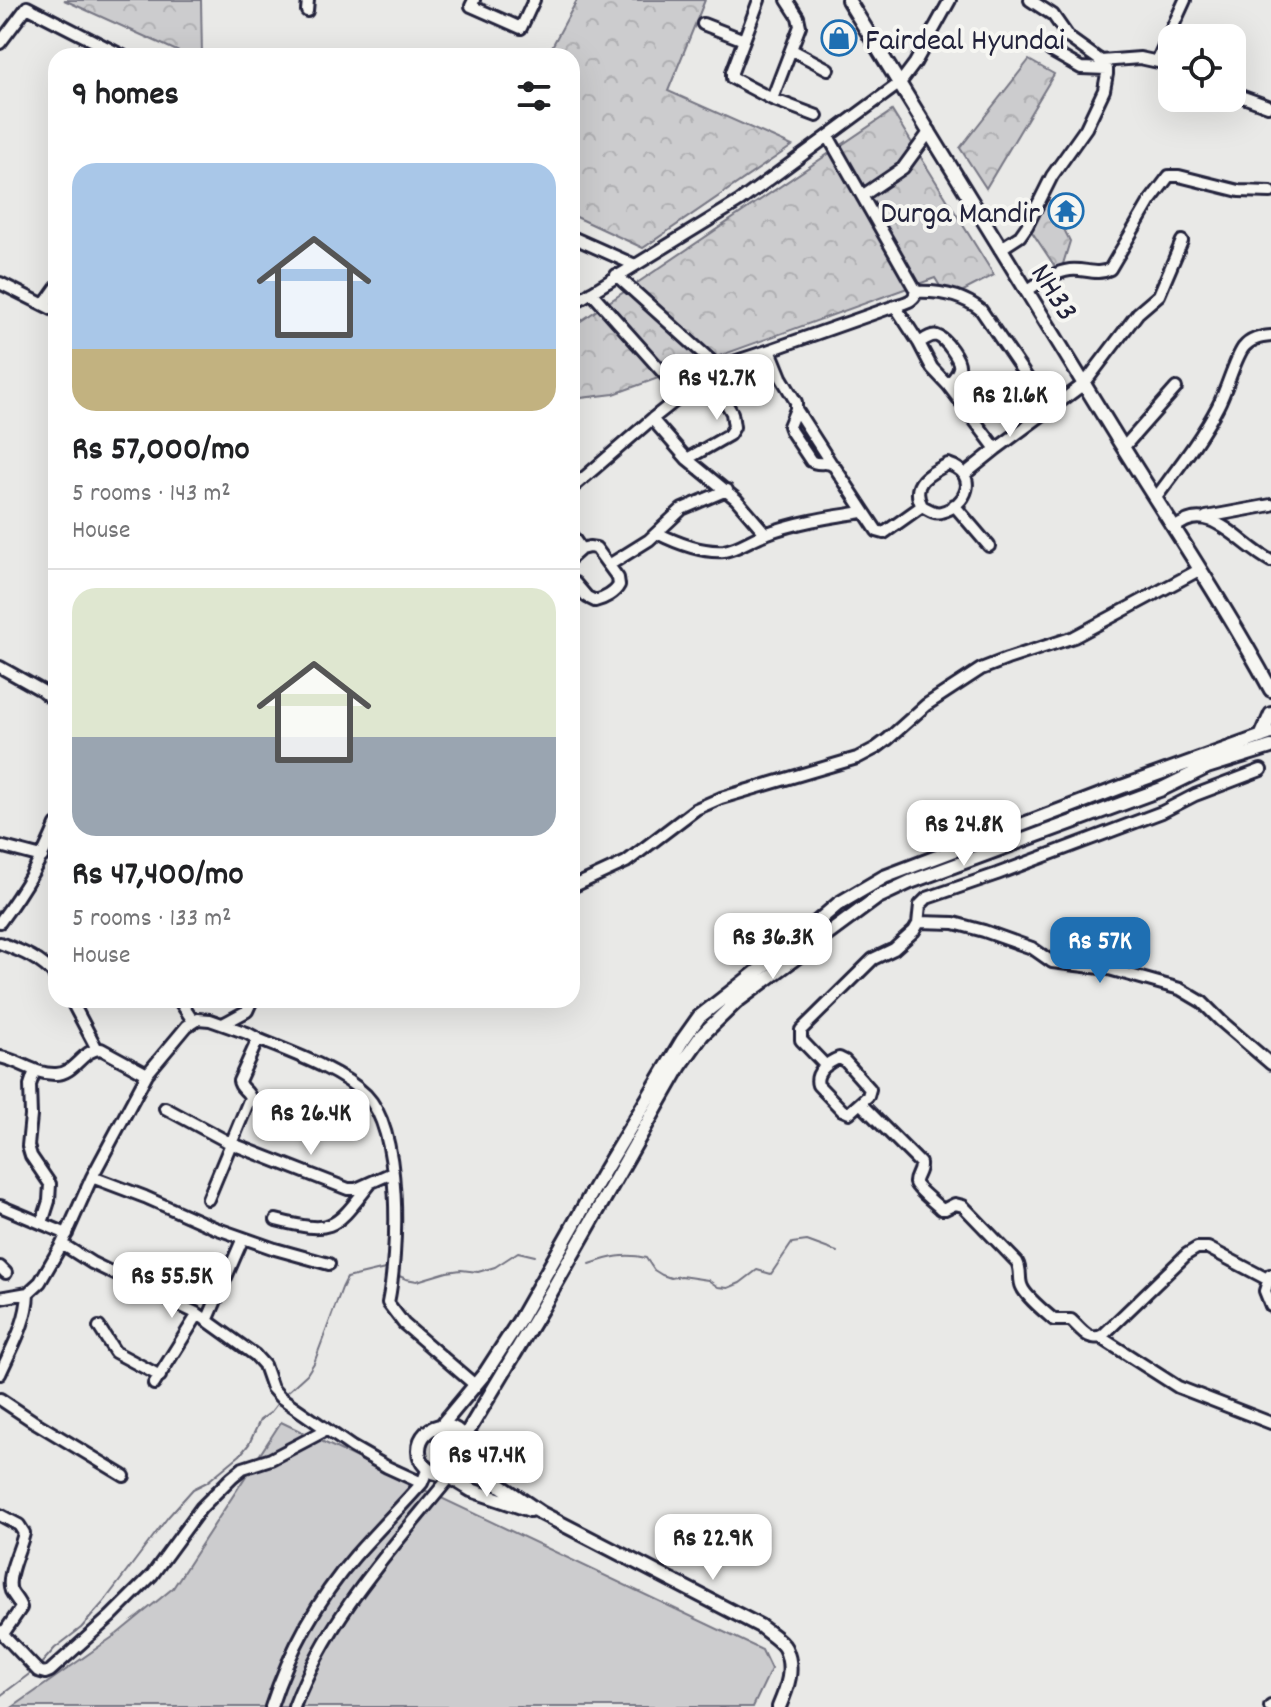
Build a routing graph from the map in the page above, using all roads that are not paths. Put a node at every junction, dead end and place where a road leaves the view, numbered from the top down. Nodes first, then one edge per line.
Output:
1 (474, 0) edge
2 (534, 0) edge
3 (759, 0) edge
4 (787, 0) edge
5 (848, 0) edge
6 (950, 0) edge
7 (1030, 0) edge
8 (1185, 0) edge
9 (703, 24) dead end
10 (744, 40) junction
11 (0, 43) edge
12 (107, 48) edge
13 (792, 50) junction
14 (1051, 51) dead end
15 (1157, 61) joint
16 (1104, 65) junction
17 (828, 69) dead end
18 (900, 83) junction
19 (1246, 97) edge
20 (772, 99) junction
21 (1270, 105) edge
22 (817, 116) dead end
23 (930, 131) junction
24 (828, 136) junction
25 (1271, 192) edge
26 (862, 196) junction
27 (580, 241) edge
28 (1182, 241) dead end
29 (1000, 249) junction
30 (635, 265) junction
31 (616, 275) junction
32 (0, 283) edge
33 (1026, 291) junction
34 (591, 292) junction
35 (916, 292) junction
36 (48, 299) edge
37 (580, 299) edge
38 (44, 305) junction
39 (895, 306) junction
40 (48, 307) edge
41 (1271, 336) edge
42 (919, 343) junction
43 (770, 350) junction
44 (713, 371) junction
45 (1084, 384) junction
46 (948, 385) junction
47 (1176, 388) dead end
48 (683, 395) junction
49 (796, 409) junction
50 (1049, 410) junction
51 (652, 419) junction
52 (1123, 448) junction
53 (996, 449) junction
54 (687, 459) junction
55 (832, 465) junction
56 (965, 474) junction
57 (580, 481) edge
58 (727, 490) junction
59 (1155, 499) junction
60 (954, 505) junction
61 (1271, 505) edge
62 (922, 506) junction
63 (863, 512) junction
64 (1206, 517) junction
65 (1174, 529) junction
66 (657, 533) junction
67 (766, 534) junction
68 (989, 546) dead end
69 (581, 549) edge
70 (1271, 561) edge
71 (609, 565) junction
72 (1199, 570) junction
73 (580, 589) edge
74 (0, 667) edge
75 (1271, 690) edge
76 (48, 696) edge
77 (1271, 714) edge
78 (1267, 744) edge
79 (1261, 770) dead end
80 (48, 843) edge
81 (0, 846) edge
82 (42, 857) junction
83 (580, 883) edge
84 (4, 909) edge
85 (0, 922) edge
86 (919, 922) junction
87 (0, 943) edge
88 (48, 967) edge
89 (75, 1008) edge
90 (184, 1008) edge
91 (248, 1008) edge
92 (193, 1021) junction
93 (223, 1024) junction
94 (258, 1039) junction
95 (97, 1049) junction
96 (0, 1057) edge
97 (1271, 1064) edge
98 (826, 1066) junction
99 (35, 1070) junction
100 (147, 1074) junction
101 (861, 1104) junction
102 (165, 1108) dead end
103 (230, 1143) junction
104 (392, 1173) junction
105 (92, 1177) junction
106 (372, 1182) junction
107 (208, 1199) dead end
108 (0, 1206) edge
109 (276, 1220) dead end
110 (42, 1223) junction
111 (243, 1238) junction
112 (65, 1239) junction
113 (329, 1264) dead end
114 (1269, 1276) edge
115 (28, 1293) junction
116 (0, 1298) edge
117 (1271, 1306) edge
118 (202, 1318) junction
119 (99, 1327) dead end
120 (1100, 1337) junction
121 (0, 1374) edge
122 (475, 1385) junction
123 (0, 1399) edge
124 (1271, 1423) edge
125 (441, 1426) junction
126 (326, 1430) junction
127 (466, 1443) junction
128 (432, 1470) junction
129 (124, 1476) dead end
130 (450, 1477) junction
131 (422, 1483) junction
132 (541, 1513) junction
133 (0, 1515) edge
134 (1, 1632) edge
135 (271, 1707) edge
136 (294, 1707) edge
137 (779, 1707) edge

1 - 2 street
3 - 10 street
4 - 13 street
5 - 18 main road, NH33
6 - 18 street
7 - 16 street
8 - 15 street
9 - 10 street
10 - 20 street
11 - 12 street
13 - 17 street
13 - 20 street
14 - 16 street
15 - 16 street
16 - 29 street
18 - 23 main road, NH33
18 - 24 street
19 - 21 street
20 - 22 street
23 - 26 street
23 - 29 main road, NH33
24 - 26 street
24 - 30 street
25 - 33 street
26 - 35 street
27 - 30 street
28 - 45 street
29 - 33 main road, NH33
30 - 31 street
31 - 34 street
31 - 44 street
32 - 38 street
33 - 45 main road, NH33
34 - 37 street
34 - 48 street
35 - 39 street
35 - 50 street
36 - 38 street
38 - 40 street
39 - 42 street
39 - 43 street
41 - 59 street
42 - 46 street
42 - 46 street
43 - 44 street
43 - 49 street
44 - 48 street
44 - 54 street
45 - 50 street
45 - 52 main road, NH33
46 - 53 street
47 - 52 street
48 - 51 street
49 - 55 street
49 - 55 street
50 - 53 street
51 - 54 street
51 - 57 street
52 - 59 main road, NH33
53 - 56 street
54 - 58 street
55 - 63 street
56 - 60 street
56 - 62 street
58 - 66 street
58 - 67 street
59 - 65 main road, NH33
60 - 62 street
60 - 68 street
61 - 64 street
62 - 63 street
63 - 67 street
64 - 65 street
64 - 70 street
65 - 72 main road, NH33
66 - 67 street
66 - 71 street
69 - 71 street
71 - 73 street
72 - 75 main road, NH33
72 - 83 street
74 - 76 street
77 - 78 main road
78 - 122 main road
78 - 127 main road
79 - 86 street
80 - 82 street
81 - 82 street
82 - 84 street
84 - 85 street
86 - 97 street
86 - 98 street
87 - 88 street
89 - 95 street
90 - 92 street
91 - 93 street
92 - 93 street
92 - 100 street
93 - 94 street
94 - 103 street
94 - 104 street
95 - 99 street
95 - 100 street
96 - 99 street
98 - 101 street
98 - 101 street
99 - 110 street
100 - 105 street
101 - 120 street
102 - 103 street
103 - 106 street
103 - 107 street
104 - 106 street
104 - 122 street
105 - 111 street
105 - 112 street
106 - 109 street
108 - 110 street
110 - 112 street
111 - 113 street
111 - 118 street
112 - 115 street
112 - 118 street
114 - 117 street
114 - 120 street
115 - 116 street
115 - 121 street
118 - 119 street
118 - 126 street
120 - 124 street
122 - 125 main road
123 - 129 street
125 - 127 main road
125 - 128 main road
126 - 131 street
126 - 134 street
127 - 128 main road
127 - 132 main road
128 - 130 main road
128 - 131 street
130 - 132 main road
130 - 136 street
131 - 135 street
132 - 137 main road
133 - 134 street

